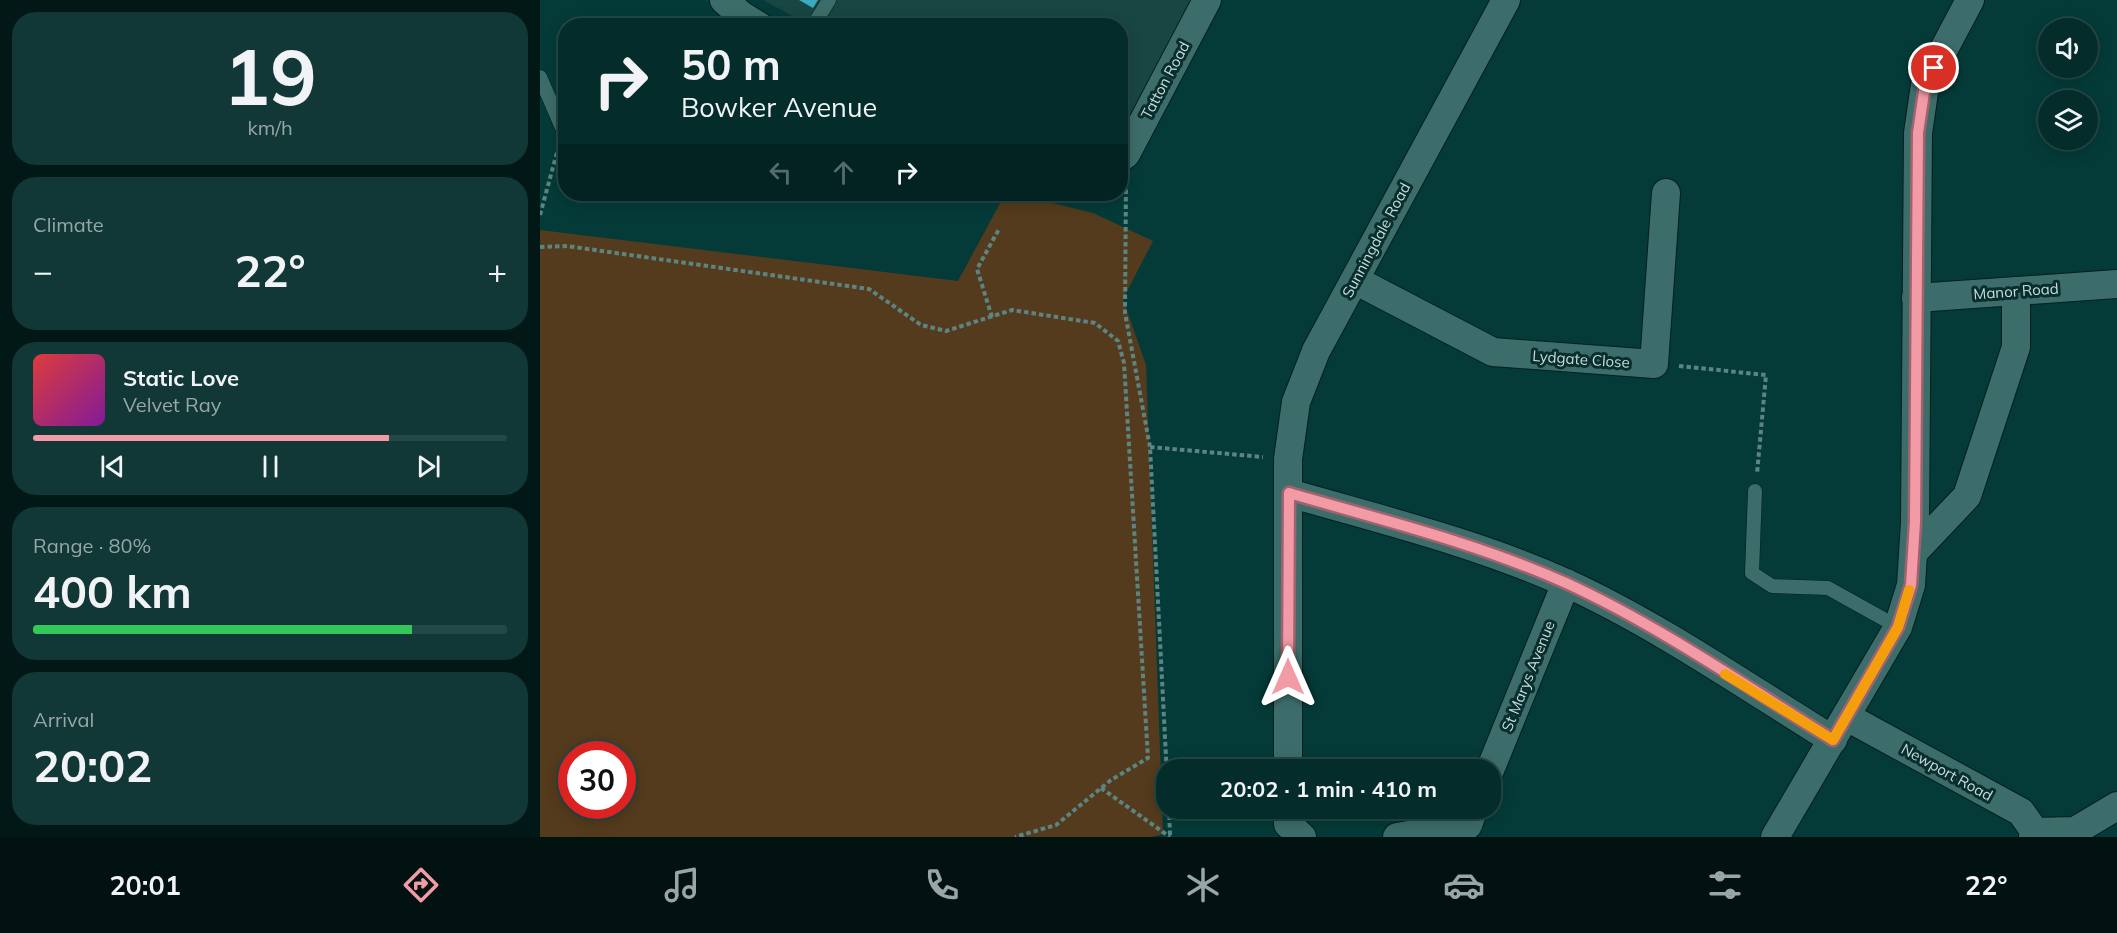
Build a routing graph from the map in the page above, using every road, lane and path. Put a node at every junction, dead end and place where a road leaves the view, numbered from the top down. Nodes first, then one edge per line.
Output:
1 (723, 0) edge
2 (829, 0) edge
3 (1207, 0) edge
4 (1506, 0) edge
5 (1970, 0) edge
6 (746, 18) edge
7 (818, 18) edge
8 (540, 77) edge
9 (558, 117) edge
10 (1128, 147) edge
11 (558, 151) edge
12 (1666, 193) dead end
13 (1124, 201) edge
14 (540, 215) edge
15 (999, 229) dead end
16 (540, 247) edge
17 (1355, 280) junction
18 (2117, 284) edge
19 (2016, 291) junction
20 (1916, 298) junction
21 (992, 317) junction
22 (1654, 364) junction
23 (1150, 447) junction
24 (1288, 459) junction
25 (1755, 491) joint
26 (1289, 493) junction
27 (1915, 551) junction
28 (1566, 583) junction
29 (1898, 627) junction
30 (1840, 729) junction
31 (1166, 759) edge
32 (1288, 759) edge
33 (1494, 759) edge
34 (1101, 788) junction
35 (2117, 806) edge
36 (1169, 819) edge
37 (1288, 819) edge
38 (1470, 819) edge
39 (2034, 835) edge
40 (1170, 836) edge
41 (1016, 837) edge
42 (1302, 837) edge
43 (1397, 837) edge
44 (1775, 837) edge

1 - 6 street
2 - 7 lane
3 - 10 street, Tatton Road
4 - 17 street, Sunningdale Road
5 - 20 street
8 - 9 lane
11 - 14 path
12 - 22 street
13 - 23 path
15 - 21 path
16 - 21 path
17 - 22 street, Lydgate Close
17 - 24 street, Sunningdale Road
18 - 19 street, Manor Road
19 - 20 street, Manor Road
19 - 27 street
20 - 27 street
21 - 34 path
22 - 25 path
23 - 24 path
23 - 31 path
24 - 26 street, Sunningdale Road
25 - 29 lane
26 - 28 street, Newport Road
26 - 32 street
27 - 29 street
28 - 30 street, Newport Road
28 - 33 street, St Marys Avenue
29 - 30 street
30 - 39 street, Newport Road
30 - 44 street
34 - 40 path
34 - 41 path
35 - 39 street
36 - 40 path
37 - 42 street
38 - 43 street

